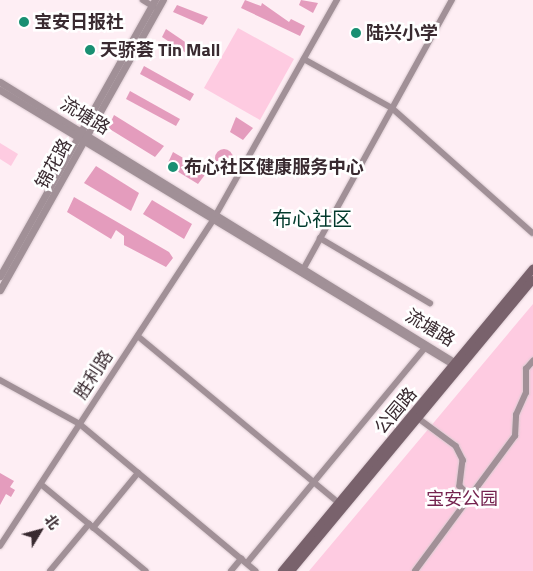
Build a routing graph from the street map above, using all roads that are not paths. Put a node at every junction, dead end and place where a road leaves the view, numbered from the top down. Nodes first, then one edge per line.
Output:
1 (143, 0) edge
2 (163, 0) edge
3 (337, 0) edge
4 (452, 0) edge
5 (155, 5) edge
6 (304, 59) junction
7 (0, 82) edge
8 (0, 90) edge
9 (392, 108) junction
10 (82, 136) junction
11 (215, 217) junction
12 (533, 233) edge
13 (320, 238) junction
14 (304, 268) junction
15 (533, 269) edge
16 (0, 276) edge
17 (530, 282) edge
18 (0, 290) edge
19 (430, 303) dead end
20 (138, 336) junction
21 (424, 349) junction
22 (533, 361) edge
23 (456, 365) junction
24 (0, 380) edge
25 (418, 418) junction
26 (80, 424) junction
27 (138, 473) junction
28 (314, 482) junction
29 (41, 484) junction
30 (471, 498) junction
31 (339, 503) junction
32 (91, 526) junction
33 (0, 546) edge
34 (241, 559) junction
35 (247, 563) junction
36 (50, 571) edge
37 (146, 571) edge
38 (231, 571) edge
39 (256, 571) edge
40 (282, 571) edge
41 (291, 571) edge
42 (415, 571) edge

1 - 5 street
2 - 5 street, 锦花路
3 - 6 street, 胜利路
4 - 9 street
5 - 10 street, 锦花路
6 - 9 street
6 - 11 street, 胜利路
7 - 10 street, 流塘路
8 - 10 street, 流塘路
9 - 12 street
9 - 13 street
10 - 11 street, 流塘路
10 - 16 street, 锦花路
10 - 18 street, 锦花路
11 - 14 street, 流塘路
11 - 20 street, 胜利路
11 - 21 street, 流塘路
13 - 14 street
13 - 19 street
14 - 23 street, 流塘路
15 - 17 main road, 公园路
17 - 23 main road, 公园路
20 - 26 street, 胜利路
20 - 28 street
21 - 23 street, 流塘路
21 - 28 street
22 - 30 street
23 - 25 main road, 公园路
23 - 31 main road, 公园路
24 - 26 street
25 - 30 street
25 - 41 main road, 公园路
26 - 27 street
26 - 29 street, 胜利路
27 - 32 street
27 - 34 street
28 - 31 street
28 - 35 street
29 - 32 street
29 - 33 street, 胜利路
30 - 42 street
31 - 40 main road, 公园路
32 - 36 street
32 - 37 street
34 - 35 street
34 - 38 street
35 - 39 street

